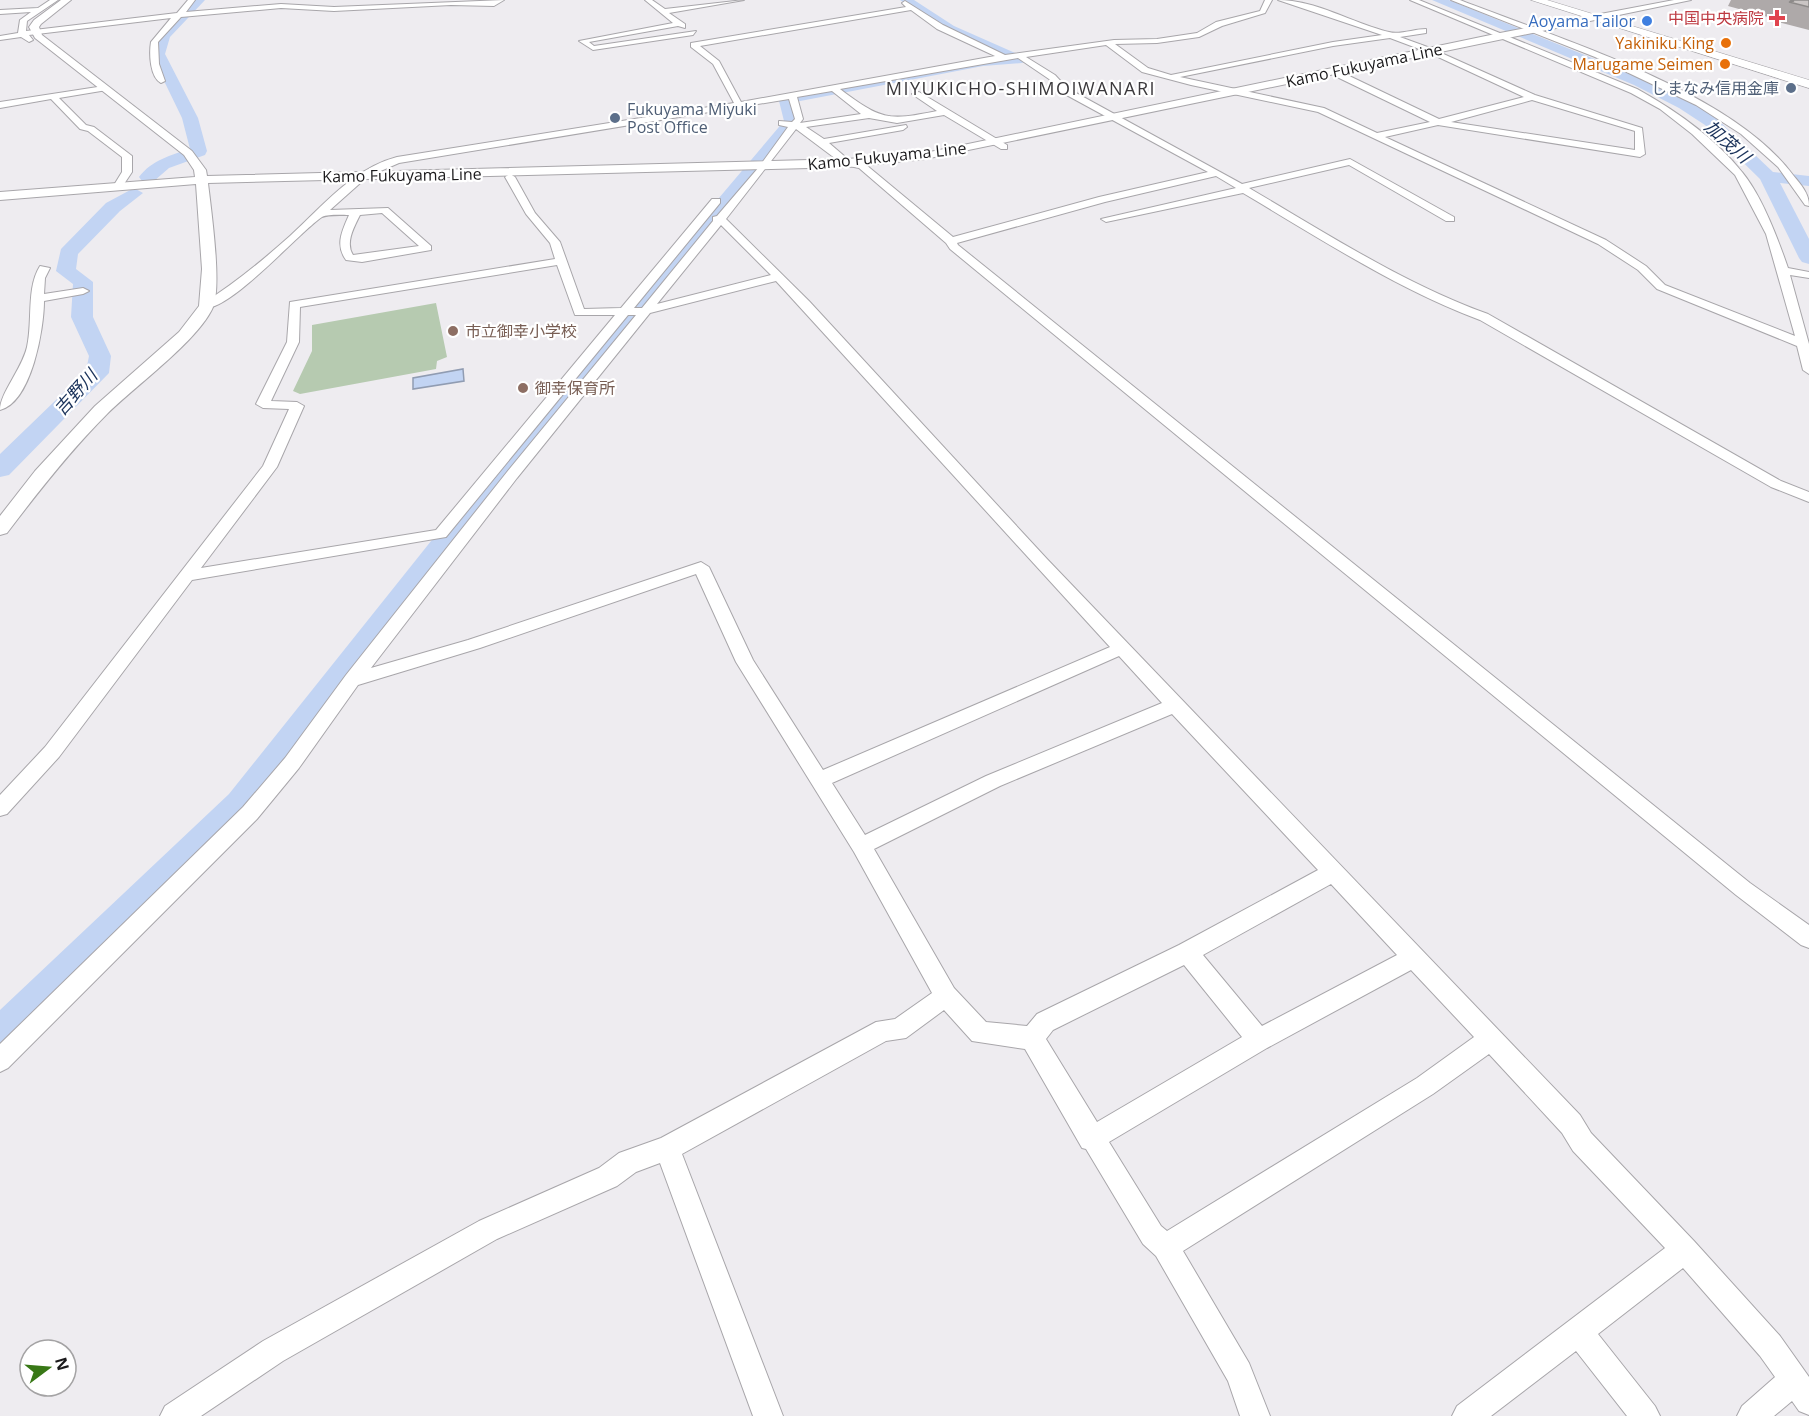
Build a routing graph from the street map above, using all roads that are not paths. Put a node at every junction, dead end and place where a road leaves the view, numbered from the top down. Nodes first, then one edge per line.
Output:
1 (55, 0) edge
2 (67, 0) edge
3 (192, 0) edge
4 (206, 0) edge
5 (501, 0) edge
6 (648, 0) edge
7 (741, 0) edge
8 (901, 0) edge
9 (1269, 0) edge
10 (1281, 0) edge
11 (1413, 0) edge
12 (1454, 0) edge
13 (1536, 0) edge
14 (1548, 0) edge
15 (1683, 0) edge
16 (913, 8) junction
17 (38, 10) junction
18 (0, 12) edge
19 (196, 12) junction
20 (661, 12) junction
21 (178, 14) junction
22 (1600, 18) junction
23 (678, 24) junction
24 (181, 25) dead end
25 (1423, 31) dead end
26 (36, 32) junction
27 (1534, 32) junction
28 (22, 33) junction
29 (693, 33) junction
30 (1389, 35) junction
31 (0, 38) edge
32 (1506, 38) junction
33 (45, 42) junction
34 (706, 42) junction
35 (1107, 43) junction
36 (1435, 53) junction
37 (1013, 57) junction
38 (1341, 75) junction
39 (1170, 77) junction
40 (161, 81) dead end
41 (1809, 81) edge
42 (104, 88) junction
43 (836, 90) junction
44 (1244, 93) junction
45 (916, 94) dead end
46 (52, 96) junction
47 (793, 97) junction
48 (1532, 97) junction
49 (780, 98) junction
50 (0, 105) edge
51 (739, 105) junction
52 (945, 112) junction
53 (869, 114) junction
54 (1120, 120) junction
55 (1437, 122) junction
56 (791, 124) junction
57 (903, 127) dead end
58 (775, 132) dead end
59 (1378, 135) junction
60 (822, 142) junction
61 (1001, 145) junction
62 (1779, 163) junction
63 (854, 164) junction
64 (753, 167) junction
65 (1217, 173) junction
66 (510, 177) junction
67 (356, 179) junction
68 (201, 183) junction
69 (1809, 183) edge
70 (119, 184) junction
71 (1243, 189) junction
72 (0, 198) edge
73 (1809, 203) edge
74 (356, 212) junction
75 (322, 213) junction
76 (717, 219) junction
77 (1106, 219) dead end
78 (1450, 219) dead end
79 (951, 241) junction
80 (561, 261) junction
81 (44, 268) dead end
82 (1783, 271) junction
83 (1809, 274) edge
84 (777, 278) junction
85 (83, 291) dead end
86 (39, 298) junction
87 (206, 306) junction
88 (635, 311) junction
89 (1803, 344) junction
90 (1809, 370) edge
91 (0, 405) edge
92 (1809, 497) edge
93 (0, 529) edge
94 (185, 576) junction
95 (1122, 649) junction
96 (352, 680) junction
97 (1176, 705) junction
98 (819, 780) junction
99 (0, 808) edge
100 (861, 846) junction
101 (1331, 873) junction
102 (1809, 938) edge
103 (1187, 952) junction
104 (1413, 958) junction
105 (946, 996) junction
106 (1032, 1038) junction
107 (1491, 1039) junction
108 (1259, 1040) junction
109 (0, 1060) edge
110 (1091, 1139) junction
111 (668, 1148) junction
112 (1165, 1247) junction
113 (1685, 1250) junction
114 (1580, 1332) junction
115 (1801, 1391) edge
116 (175, 1416) edge
117 (768, 1416) edge
118 (1256, 1416) edge
119 (1467, 1416) edge
120 (1645, 1416) edge
121 (1752, 1416) edge

1 - 17 street
2 - 26 main road
3 - 21 street
4 - 19 street
5 - 19 street
6 - 20 street
7 - 20 street
8 - 16 street
9 - 35 street
10 - 30 street
11 - 32 street
12 - 27 street
13 - 22 highway
14 - 22 highway
15 - 22 main road, Kamo Fukuyama Line
16 - 34 street
16 - 37 street
17 - 18 street
17 - 28 street
19 - 21 street
19 - 24 street
20 - 23 street
21 - 26 street
21 - 40 street
22 - 27 main road, Kamo Fukuyama Line
22 - 41 highway
23 - 29 street
23 - 29 street
25 - 30 street
26 - 28 street
26 - 33 main road
27 - 32 main road, Kamo Fukuyama Line
27 - 62 street
28 - 31 street
28 - 33 street
29 - 34 street
30 - 36 street
30 - 39 street
32 - 36 main road, Kamo Fukuyama Line
32 - 82 street
33 - 42 main road
34 - 51 street
35 - 37 street
35 - 39 street
36 - 38 main road, Kamo Fukuyama Line
36 - 44 main road, Kamo Fukuyama Line
36 - 48 street
37 - 43 street
37 - 54 street
38 - 44 main road, Kamo Fukuyama Line
38 - 55 street
39 - 44 street
42 - 46 street
42 - 68 main road
43 - 47 street
43 - 53 street
44 - 54 main road, Kamo Fukuyama Line
44 - 59 street
45 - 52 street
46 - 50 street
46 - 70 street
47 - 49 street
47 - 56 street
48 - 55 street
48 - 55 street
49 - 51 street
49 - 56 street
51 - 67 street
52 - 53 street
52 - 61 street
53 - 56 street
54 - 61 main road, Kamo Fukuyama Line
54 - 65 street
55 - 59 street
56 - 58 street
56 - 60 street
56 - 64 street
57 - 60 street
59 - 89 street
60 - 63 street
61 - 63 main road, Kamo Fukuyama Line
62 - 69 street
62 - 73 street
63 - 64 main road, Kamo Fukuyama Line
63 - 79 street
64 - 66 main road, Kamo Fukuyama Line
64 - 67 main road, Kamo Fukuyama Line
64 - 76 street
64 - 88 street
65 - 71 street
65 - 79 street
66 - 67 main road, Kamo Fukuyama Line
66 - 80 street
67 - 68 main road, Kamo Fukuyama Line
67 - 75 street
68 - 70 main road, Kamo Fukuyama Line
68 - 72 main road, Kamo Fukuyama Line
68 - 87 main road
70 - 72 main road, Kamo Fukuyama Line
71 - 77 street
71 - 78 street
71 - 92 street
74 - 74 street
74 - 75 street
75 - 87 street
76 - 84 street
76 - 88 street
79 - 102 street
80 - 88 street
80 - 94 street
81 - 86 street
82 - 83 street
82 - 89 street
84 - 88 street
84 - 95 street
85 - 86 street
86 - 91 street
87 - 93 main road
88 - 94 street
88 - 96 street
89 - 90 street
94 - 99 street
95 - 97 street
95 - 98 street
96 - 98 street
96 - 109 street
97 - 100 street
97 - 101 street
98 - 100 street
100 - 105 street
101 - 103 street
101 - 104 street
103 - 106 street
103 - 108 street
104 - 107 street
104 - 108 street
105 - 106 street
105 - 111 street
106 - 110 street
107 - 112 street
107 - 113 street
108 - 110 street
110 - 112 street
111 - 116 street
111 - 117 street
112 - 118 street
113 - 114 street
113 - 115 street
114 - 119 street
114 - 120 street
115 - 121 street

